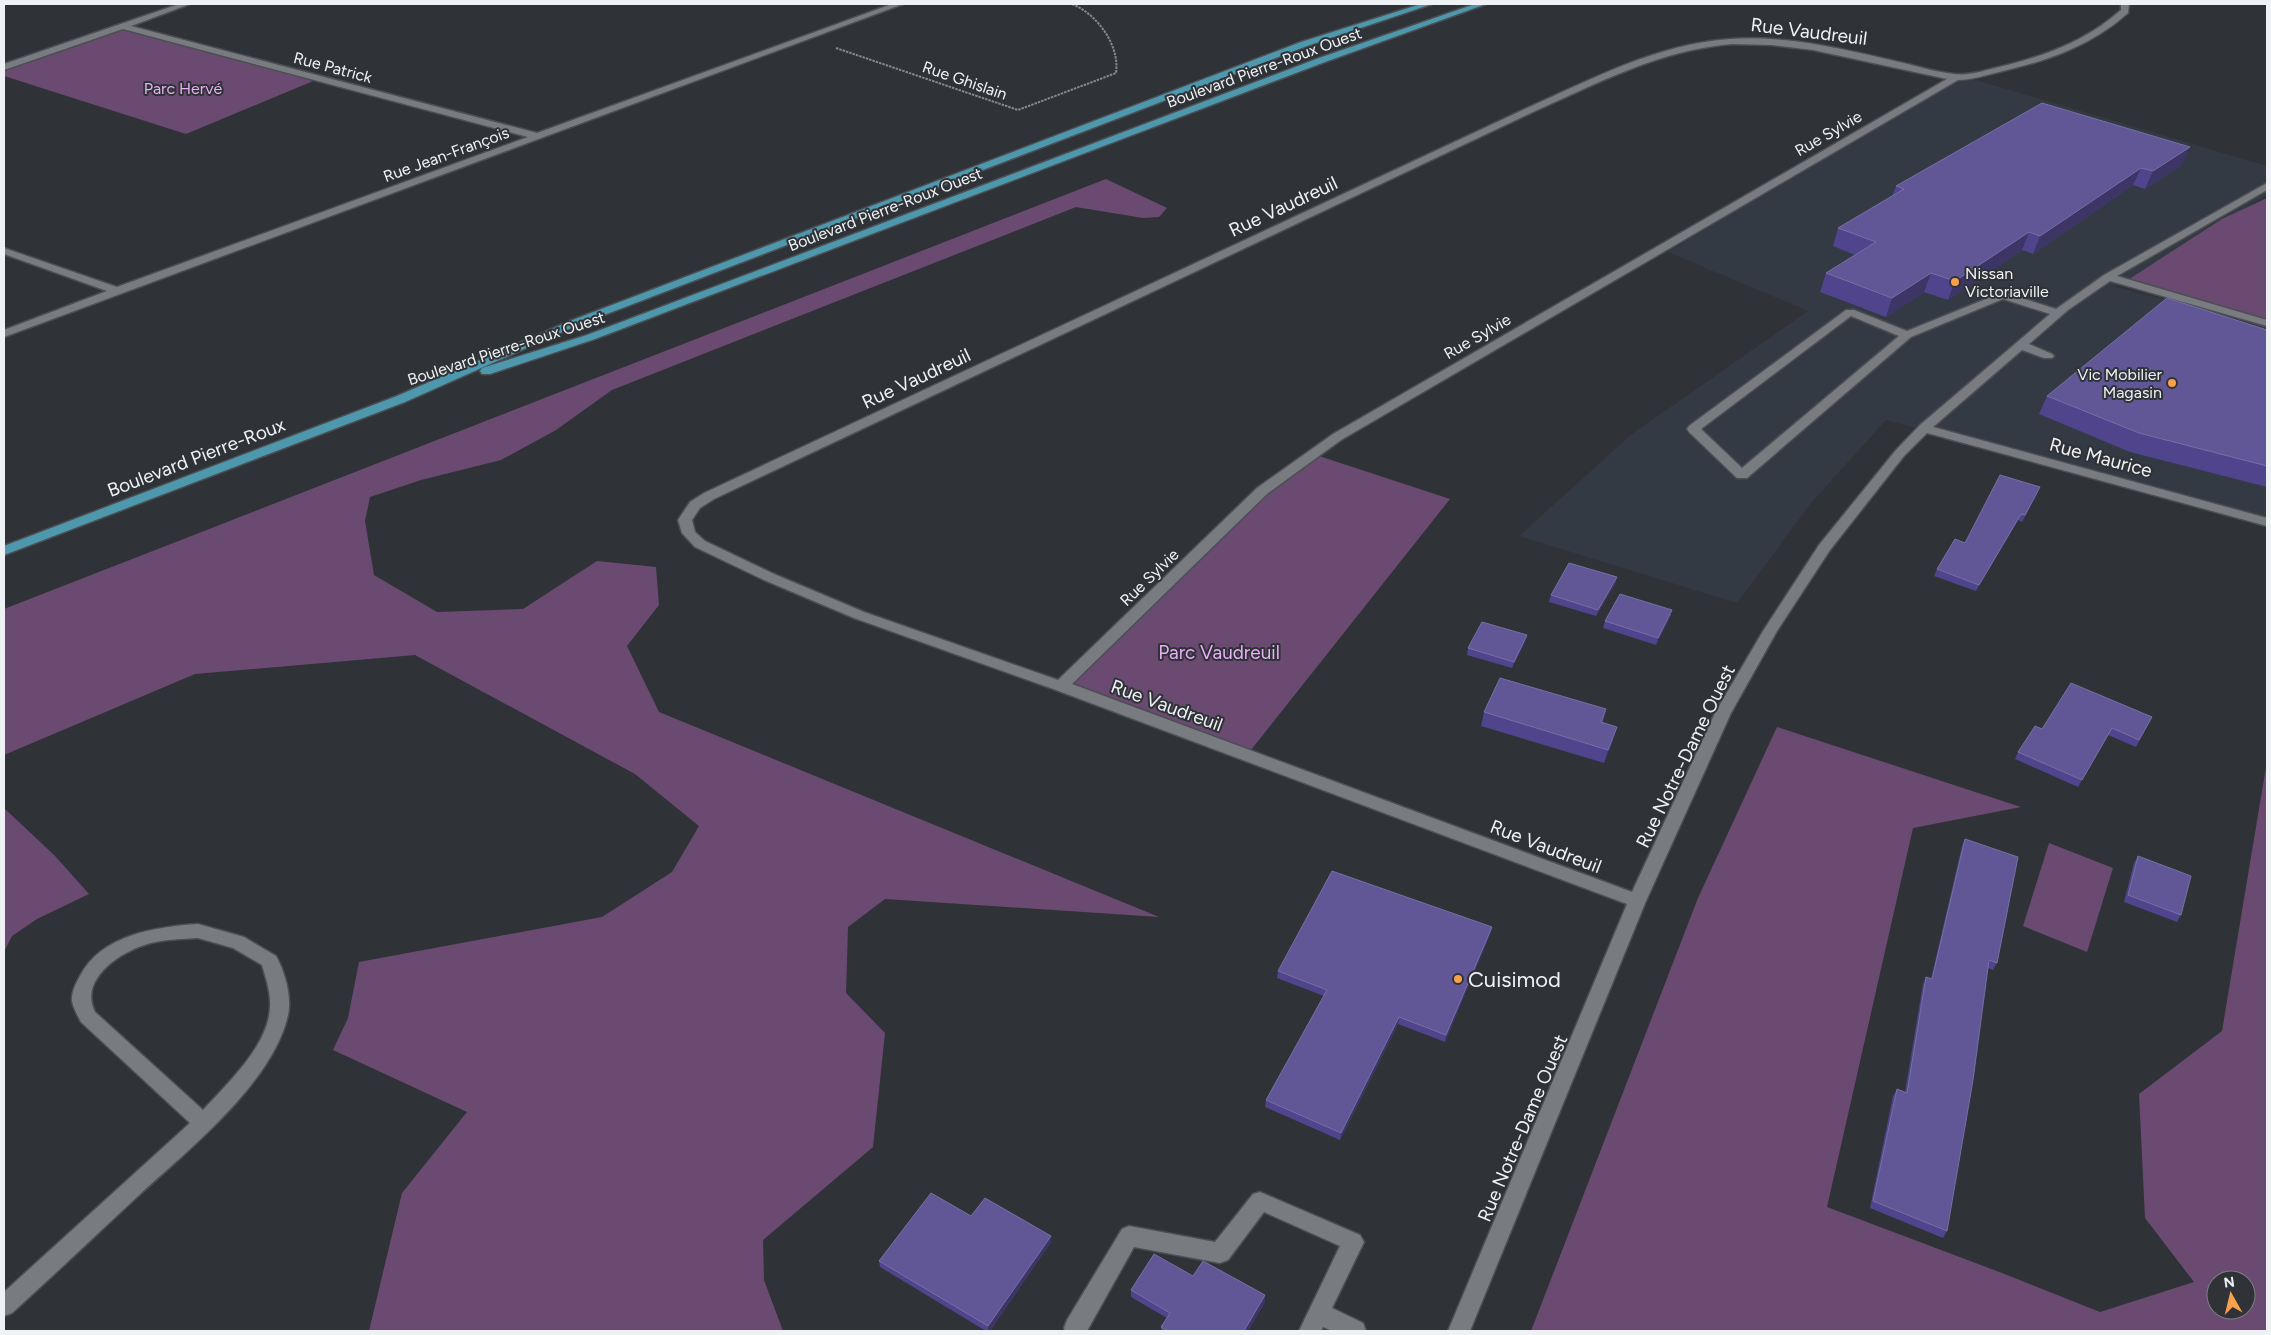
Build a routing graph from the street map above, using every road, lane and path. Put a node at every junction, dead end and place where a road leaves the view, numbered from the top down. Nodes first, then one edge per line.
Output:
1 (186, 4) edge
2 (899, 4) edge
3 (1072, 4) edge
4 (1428, 4) edge
5 (1482, 4) edge
6 (2125, 4) edge
7 (122, 26) junction
8 (807, 38) junction
9 (4, 67) edge
10 (1956, 77) junction
11 (536, 136) junction
12 (2267, 186) edge
13 (4, 251) edge
14 (2108, 276) junction
15 (118, 291) junction
16 (2058, 313) junction
17 (2267, 323) edge
18 (4, 334) edge
19 (1907, 335) junction
20 (2020, 345) junction
21 (2048, 356) dead end
22 (401, 399) junction
23 (1924, 428) junction
24 (2267, 522) edge
25 (4, 551) edge
26 (1062, 686) junction
27 (1637, 901) junction
28 (204, 1123) junction
29 (4, 1306) edge
30 (1314, 1322) edge
31 (1076, 1331) edge
32 (1355, 1331) edge
33 (1459, 1331) edge

1 - 7 street
2 - 8 street, Rue Jean-François
3 - 8 path, Rue Ghislain
4 - 22 main road, Boulevard Pierre-Roux Ouest
5 - 22 main road, Boulevard Pierre-Roux Ouest
6 - 10 street, Rue Vaudreuil
7 - 9 street
7 - 11 street, Rue Patrick
8 - 11 street, Rue Jean-François
10 - 26 street, Rue Sylvie
10 - 26 street, Rue Vaudreuil
11 - 15 street, Rue Jean-François
12 - 14 street, Rue Notre-Dame Ouest
13 - 15 street
14 - 16 street, Rue Notre-Dame Ouest
14 - 17 street
15 - 18 street, Rue Jean-François
16 - 19 street
16 - 20 street, Rue Notre-Dame Ouest
19 - 19 street
20 - 21 street
20 - 23 street, Rue Notre-Dame Ouest
22 - 25 main road, Boulevard Pierre-Roux
23 - 24 street, Rue Maurice
23 - 27 street, Rue Notre-Dame Ouest
26 - 27 street, Rue Vaudreuil
27 - 33 street, Rue Notre-Dame Ouest
28 - 28 street
28 - 29 street
30 - 31 street
30 - 32 street

